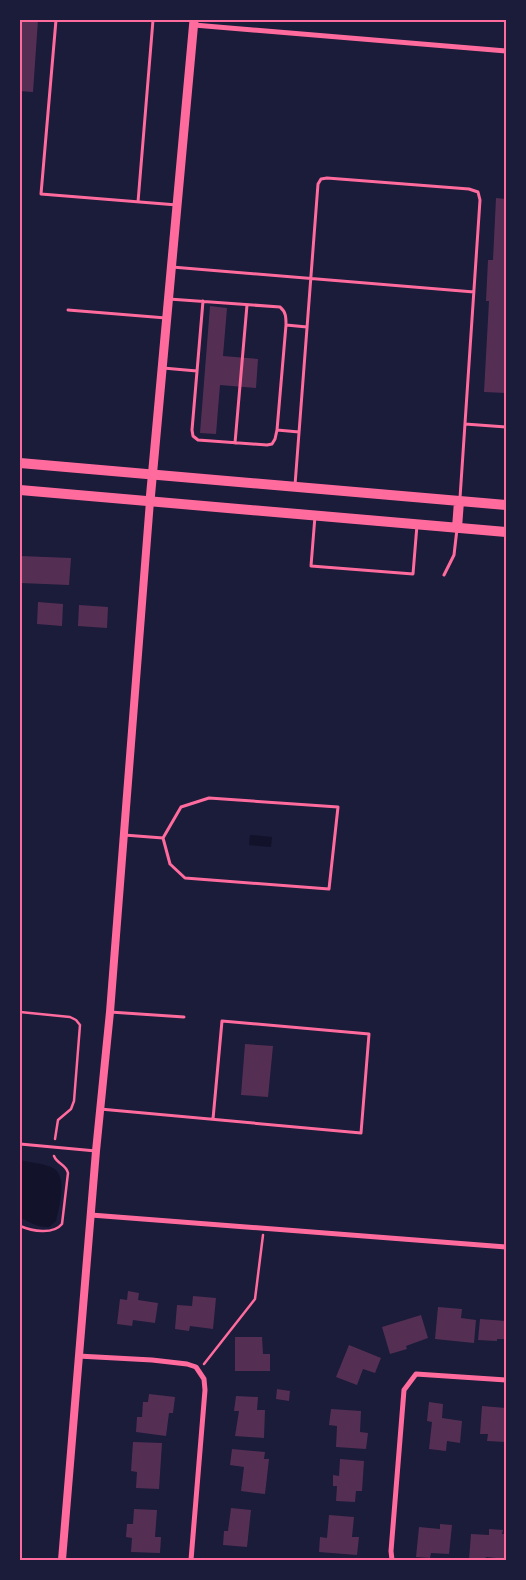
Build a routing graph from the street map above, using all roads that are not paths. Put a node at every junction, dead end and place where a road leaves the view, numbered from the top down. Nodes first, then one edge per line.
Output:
1 (56, 20) edge
2 (153, 20) edge
3 (194, 23) edge
4 (506, 51) edge
5 (138, 202) junction
6 (177, 206) junction
7 (172, 267) junction
8 (310, 279) junction
9 (474, 292) junction
10 (169, 299) junction
11 (203, 301) junction
12 (247, 304) junction
13 (68, 310) dead end
14 (167, 318) junction
15 (286, 326) junction
16 (307, 327) junction
17 (162, 368) junction
18 (197, 371) junction
19 (465, 424) junction
20 (506, 427) edge
21 (277, 430) junction
22 (299, 432) junction
23 (235, 442) junction
24 (20, 463) edge
25 (152, 474) junction
26 (295, 486) junction
27 (20, 490) edge
28 (150, 501) junction
29 (460, 502) junction
30 (506, 506) edge
31 (315, 516) junction
32 (418, 524) junction
33 (457, 528) junction
34 (506, 532) edge
35 (444, 575) dead end
36 (124, 835) junction
37 (163, 838) junction
38 (110, 1012) junction
39 (184, 1016) dead end
40 (100, 1109) junction
41 (213, 1119) junction
42 (20, 1144) edge
43 (96, 1151) junction
44 (90, 1215) junction
45 (506, 1248) edge
46 (78, 1356) junction
47 (506, 1380) edge
48 (62, 1560) edge
49 (191, 1560) edge
50 (392, 1560) edge

1 - 5 lane
2 - 5 lane
3 - 4 street
3 - 6 main road
5 - 6 lane
6 - 7 main road
7 - 8 lane
7 - 10 main road
8 - 9 lane
8 - 9 lane
8 - 16 lane
9 - 19 lane
10 - 11 lane
10 - 14 main road
11 - 12 lane
11 - 18 lane
12 - 15 lane
12 - 23 lane
13 - 14 lane
14 - 17 main road
15 - 16 lane
15 - 21 lane
16 - 22 lane
17 - 18 lane
17 - 25 main road
18 - 23 lane
19 - 20 lane
19 - 29 lane
21 - 22 lane
21 - 23 lane
22 - 26 lane
24 - 25 main road
25 - 26 main road
25 - 28 main road
26 - 29 main road
27 - 28 main road
28 - 31 main road
28 - 36 street
29 - 30 main road
29 - 33 main road
31 - 32 main road
31 - 32 lane
32 - 33 main road
33 - 34 main road
33 - 35 lane
36 - 37 lane
36 - 38 street
37 - 37 lane
38 - 39 lane
38 - 40 street
40 - 41 lane
40 - 43 street
41 - 41 lane
42 - 43 lane
43 - 44 street
44 - 45 street
44 - 46 street
46 - 48 street
46 - 49 street
47 - 50 street

